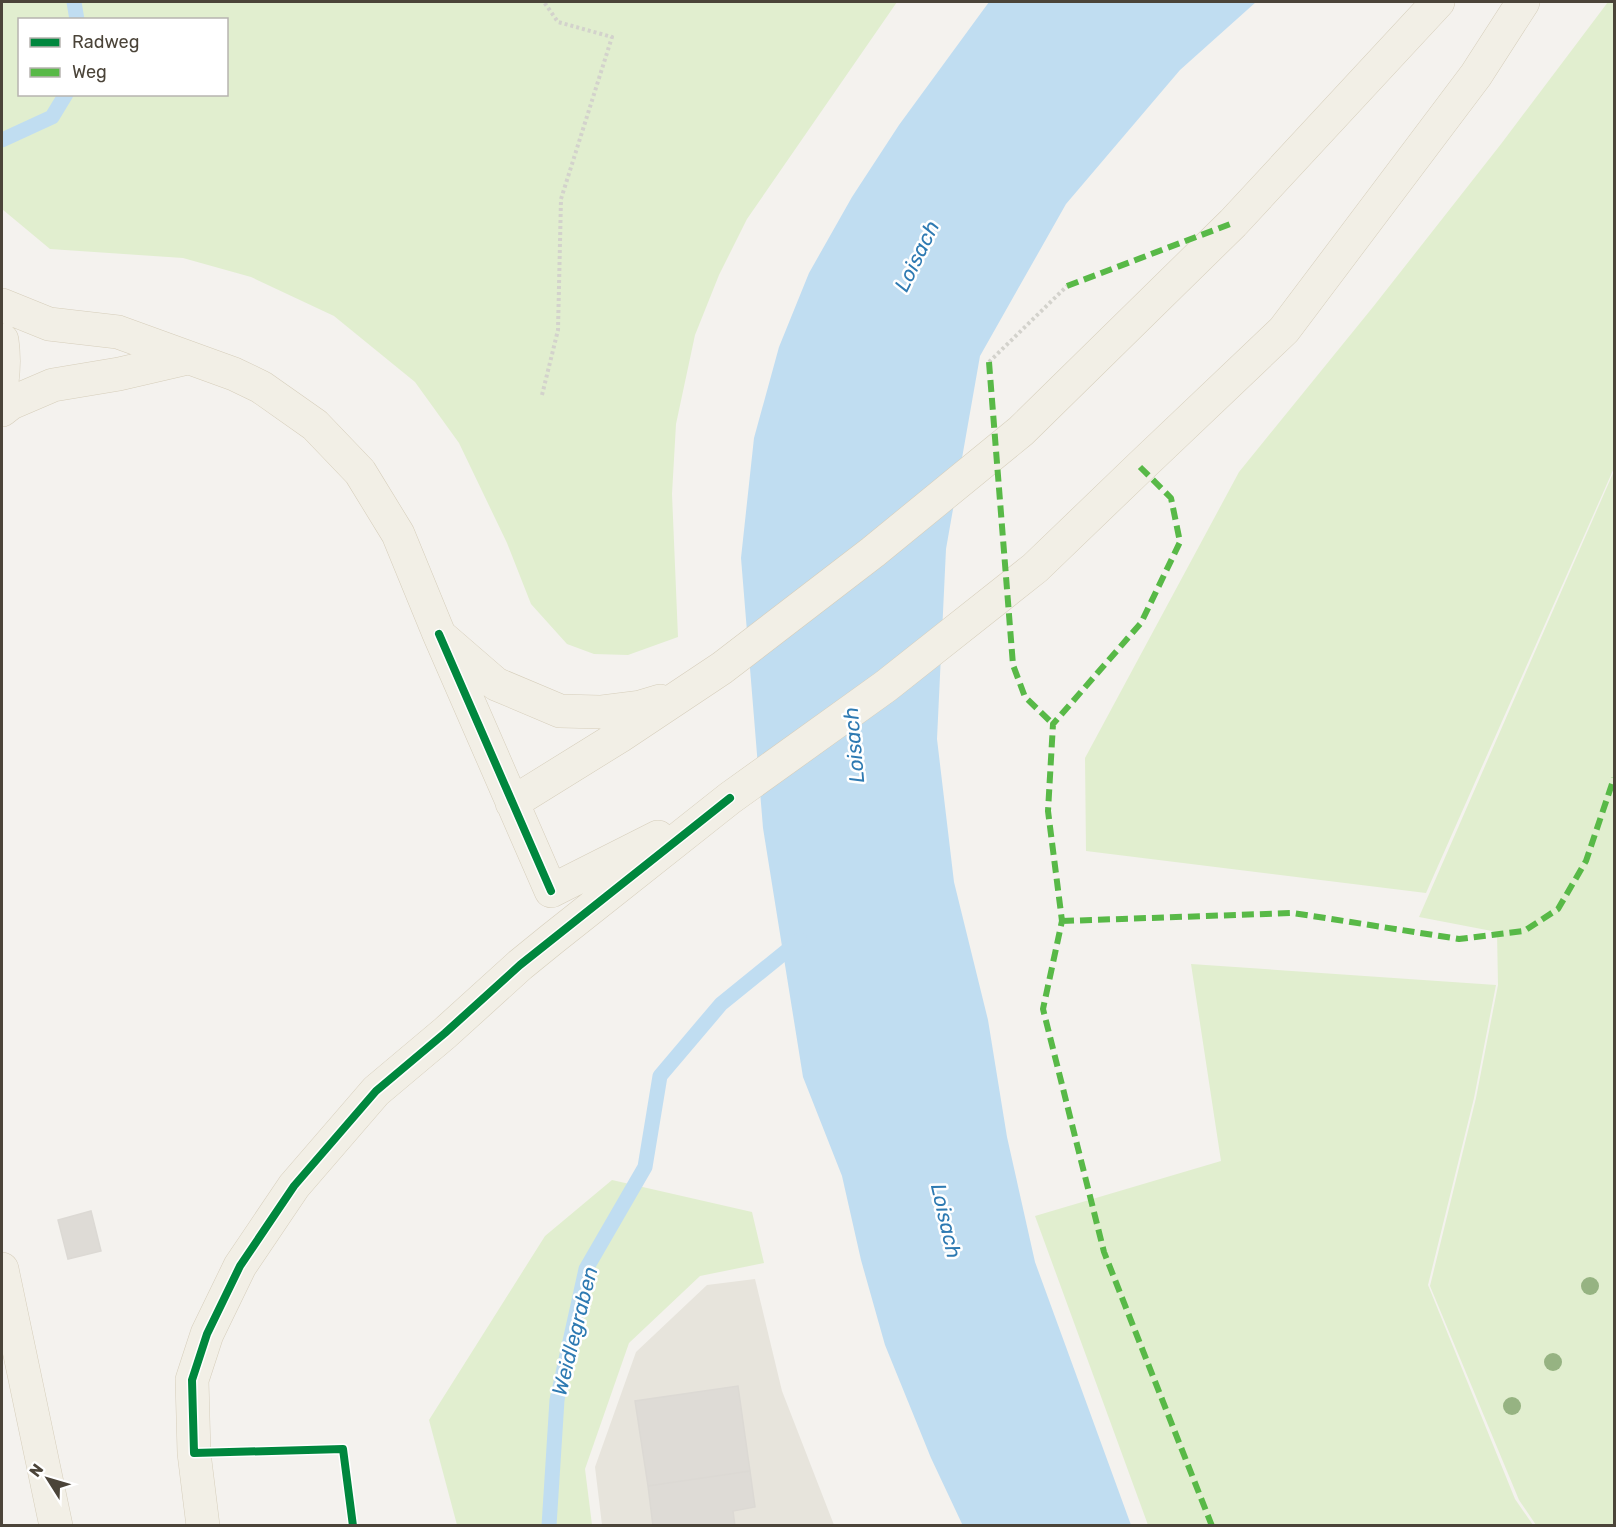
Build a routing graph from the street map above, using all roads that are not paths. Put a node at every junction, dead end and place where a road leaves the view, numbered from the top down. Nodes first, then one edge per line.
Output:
1 (1438, 2) edge
2 (1523, 2) edge
3 (2, 305) edge
4 (2, 340) edge
5 (188, 358) junction
6 (2, 382) edge
7 (2, 410) edge
8 (438, 634) junction
9 (680, 696) junction
10 (730, 798) junction
11 (512, 802) junction
12 (2, 1269) edge
13 (56, 1526) edge
14 (203, 1526) edge

1 - 9 main road
2 - 10 main road
3 - 5 main road
4 - 6 main road
5 - 7 main road
5 - 8 main road
8 - 9 main road
8 - 11 main road
9 - 11 main road
10 - 11 main road
10 - 14 main road
12 - 13 main road

